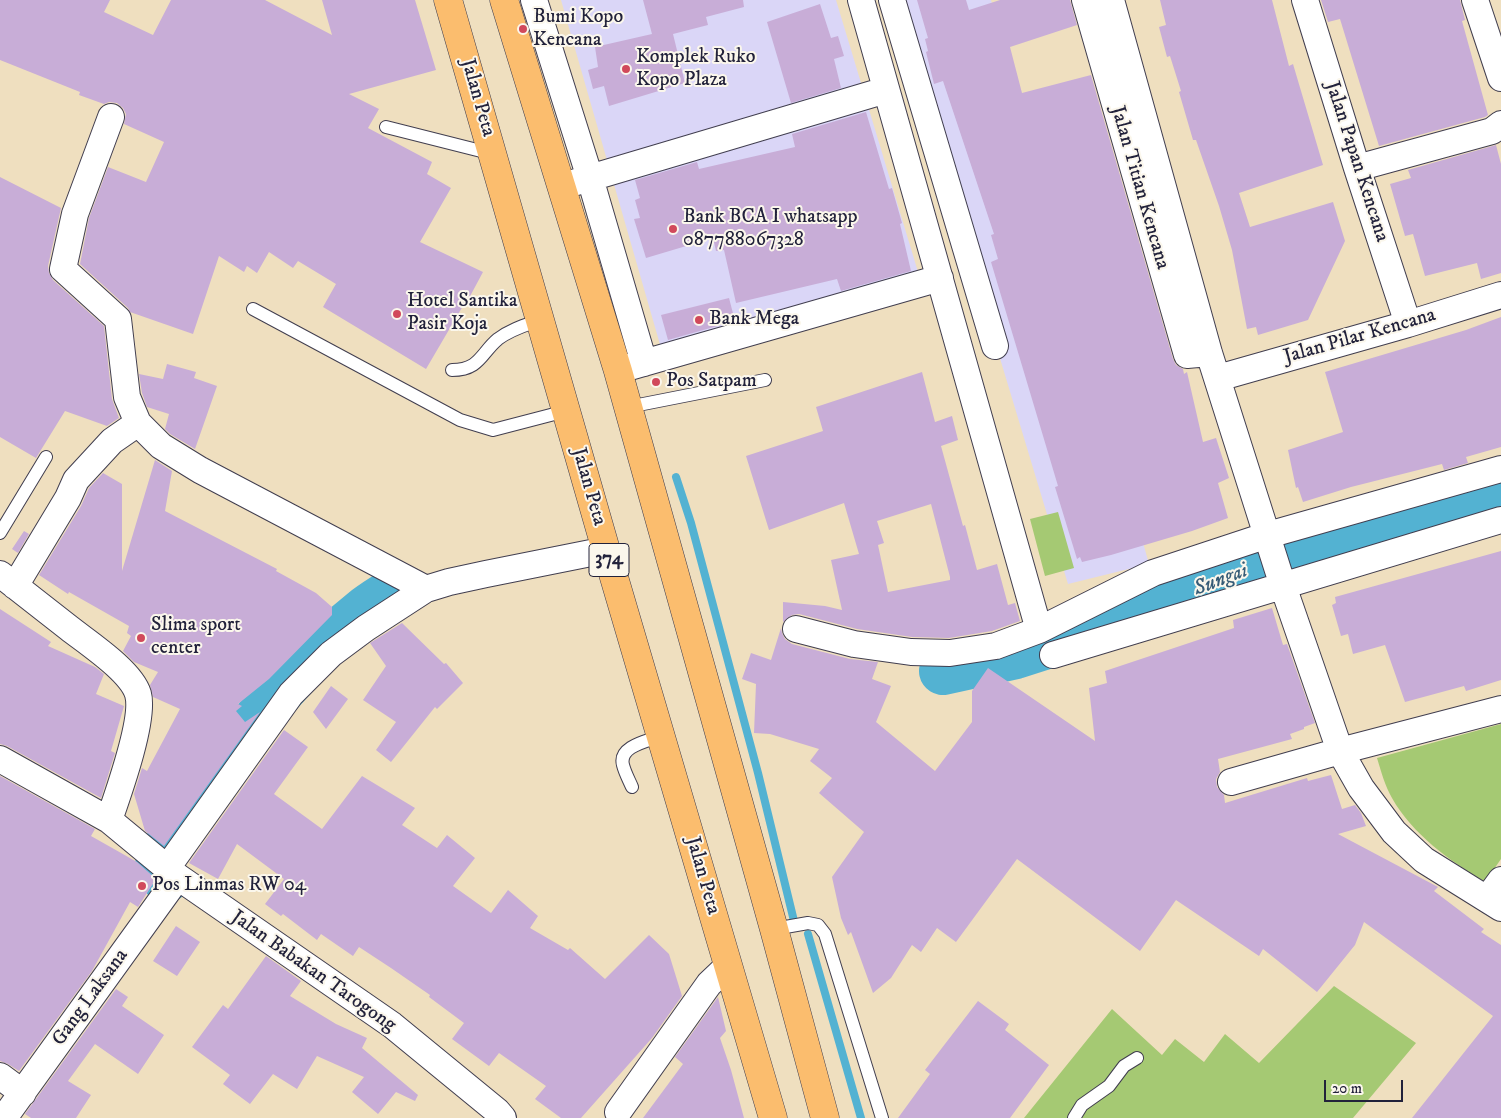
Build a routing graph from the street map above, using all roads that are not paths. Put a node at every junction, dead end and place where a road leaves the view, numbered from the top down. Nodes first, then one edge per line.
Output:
1 (448, 0) edge
2 (504, 0) edge
3 (534, 0) edge
4 (861, 0) edge
5 (892, 0) edge
6 (1085, 0) edge
7 (1111, 0) edge
8 (1305, 0) edge
9 (1475, 0) edge
10 (1501, 78) edge
11 (886, 90) junction
12 (111, 117) dead end
13 (1501, 124) edge
14 (386, 127) dead end
15 (1135, 131) junction
16 (493, 154) junction
17 (1357, 168) junction
18 (590, 178) junction
19 (562, 185) junction
20 (940, 278) junction
21 (1501, 295) edge
22 (253, 308) dead end
23 (540, 320) junction
24 (1408, 324) junction
25 (995, 346) dead end
26 (644, 363) junction
27 (452, 370) dead end
28 (618, 371) junction
29 (1218, 378) junction
30 (765, 380) dead end
31 (628, 407) junction
32 (566, 412) junction
33 (138, 422) junction
34 (46, 456) dead end
35 (1501, 469) edge
36 (1501, 520) edge
37 (0, 534) edge
38 (606, 550) junction
39 (1275, 560) junction
40 (8, 580) edge
41 (426, 589) junction
42 (796, 629) dead end
43 (1039, 630) junction
44 (1053, 655) dead end
45 (1501, 709) edge
46 (660, 736) junction
47 (1340, 752) junction
48 (0, 759) edge
49 (1231, 782) dead end
50 (632, 787) dead end
51 (109, 820) junction
52 (164, 866) junction
53 (1496, 896) edge
54 (774, 929) junction
55 (728, 966) junction
56 (1137, 1058) dead end
57 (0, 1076) edge
58 (23, 1093) junction
59 (618, 1112) dead end
60 (4, 1118) edge
61 (503, 1118) edge
62 (773, 1118) edge
63 (824, 1118) edge
64 (882, 1118) edge
65 (1074, 1118) edge

1 - 16 main road, Jalan Peta / 374
2 - 19 main road
3 - 18 street
4 - 11 street
5 - 25 street
6 - 15 street, Jalan Titian Kencana
7 - 15 street, Jalan Titian Kencana
8 - 17 street, Jalan Papan Kencana
9 - 10 street
11 - 18 street
11 - 20 street
12 - 33 street
13 - 17 street
14 - 16 lane
15 - 29 street, Jalan Titian Kencana
16 - 23 main road, Jalan Peta / 374
17 - 24 street, Jalan Papan Kencana
18 - 19 street
18 - 26 street
19 - 28 main road
20 - 26 street
20 - 43 street
21 - 24 street, Jalan Pilar Kencana
22 - 32 lane
23 - 27 lane
23 - 32 main road, Jalan Peta / 374
24 - 29 street, Jalan Pilar Kencana
26 - 28 street
28 - 31 main road
29 - 39 street, Jalan Titian Kencana
30 - 31 lane
31 - 54 main road
32 - 38 main road, Jalan Peta / 374
33 - 40 street
33 - 41 street
34 - 37 lane
35 - 39 street
36 - 39 street
38 - 41 street, Gang Laksana
38 - 46 main road, Jalan Peta / 374
39 - 43 street
39 - 44 street
39 - 47 street, Jalan Titian Kencana
40 - 51 street
41 - 52 street, Gang Laksana
42 - 43 street
45 - 47 street
46 - 50 lane
46 - 55 main road, Jalan Peta / 374
47 - 49 street
47 - 53 street, Jalan Titian Kencana
48 - 51 street, Jalan Babakan Tarogong
51 - 52 street, Jalan Babakan Tarogong
52 - 58 street, Gang Laksana
52 - 61 street, Jalan Babakan Tarogong
54 - 63 main road
54 - 64 lane
55 - 59 street
55 - 62 main road, Jalan Peta / 374
56 - 65 lane
57 - 58 street
58 - 60 street, Gang Laksana

